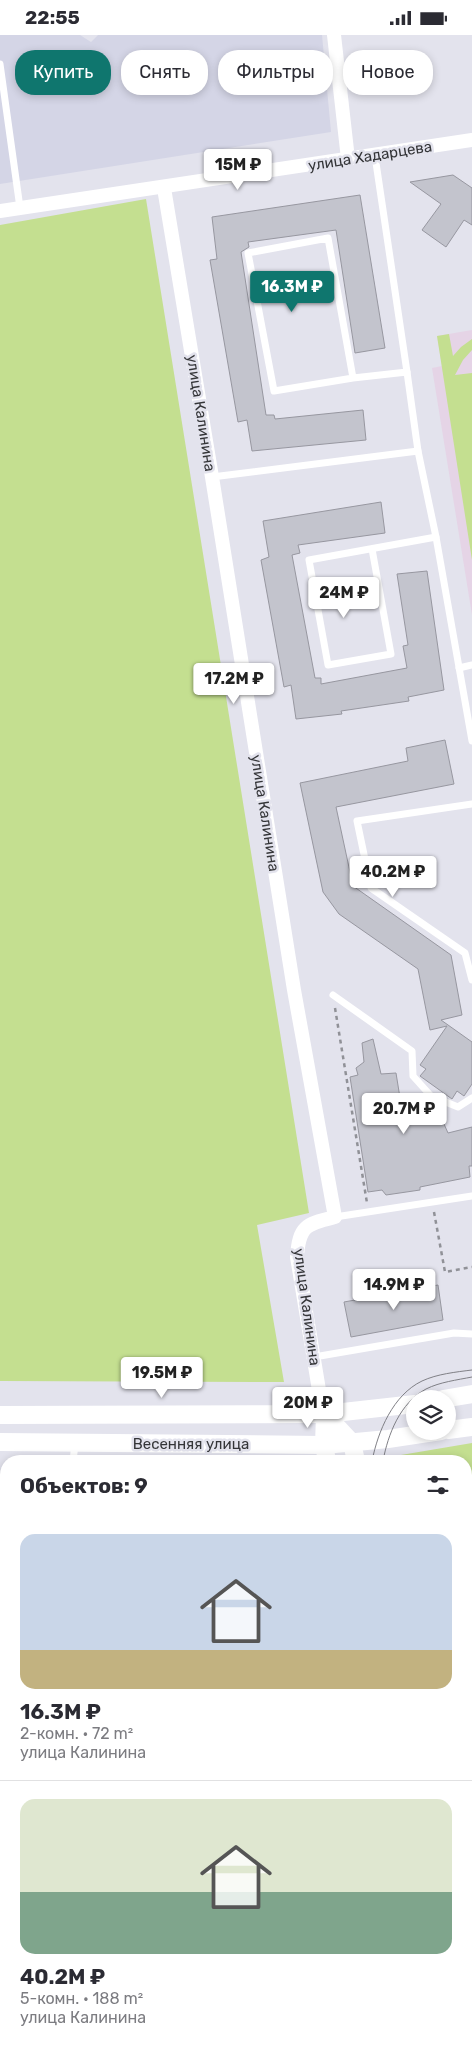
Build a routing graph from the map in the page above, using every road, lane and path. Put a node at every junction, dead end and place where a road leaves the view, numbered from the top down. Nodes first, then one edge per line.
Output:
1 (334, 35) edge
2 (0, 64) edge
3 (472, 140) edge
4 (375, 156) junction
5 (348, 159) junction
6 (164, 187) junction
7 (20, 208) junction
8 (0, 211) edge
9 (407, 373) junction
10 (353, 378) junction
11 (418, 451) junction
12 (212, 477) junction
13 (436, 537) junction
14 (372, 549) junction
15 (472, 665) edge
16 (459, 668) junction
17 (472, 741) edge
18 (472, 804) edge
19 (469, 951) edge
20 (472, 979) edge
21 (333, 995) joint
22 (472, 1098) edge
23 (472, 1196) edge
24 (433, 1202) junction
25 (367, 1204) dead end
26 (335, 1217) junction
27 (472, 1267) edge
28 (472, 1334) edge
29 (314, 1357) junction
30 (472, 1393) edge
31 (456, 1396) edge
32 (406, 1405) edge
33 (325, 1414) junction
34 (0, 1415) edge
35 (472, 1427) edge
36 (456, 1429) edge
37 (406, 1436) edge
38 (0, 1442) edge
39 (75, 1443) junction
40 (352, 1443) junction
41 (325, 1453) edge
42 (74, 1455) edge
43 (355, 1455) edge

1 - 5 street
2 - 7 lane
3 - 4 street, улица Хадарцева
4 - 5 street, улица Хадарцева
4 - 9 lane
5 - 6 street, улица Хадарцева
6 - 7 street, улица Хадарцева
6 - 12 street, улица Калинина
7 - 8 street, улица Хадарцева
9 - 10 lane
9 - 11 lane
10 - 10 lane
11 - 12 lane
11 - 13 lane
12 - 26 street, улица Калинина
13 - 14 lane
13 - 16 lane
14 - 14 lane
15 - 16 lane
16 - 17 lane
18 - 19 lane
19 - 20 lane
21 - 22 lane
21 - 25 path
23 - 24 lane
24 - 26 lane
24 - 27 path
26 - 29 street, улица Калинина
28 - 29 lane
29 - 33 street, улица Калинина
30 - 31 street
32 - 33 street, Весенняя улица
33 - 34 street, Весенняя улица
33 - 40 street
33 - 41 street, улица Калинина
35 - 36 street
37 - 40 street, Весенняя улица
38 - 39 street, Весенняя улица
39 - 41 street, Весенняя улица
39 - 42 lane
40 - 41 street, Весенняя улица
40 - 43 street

